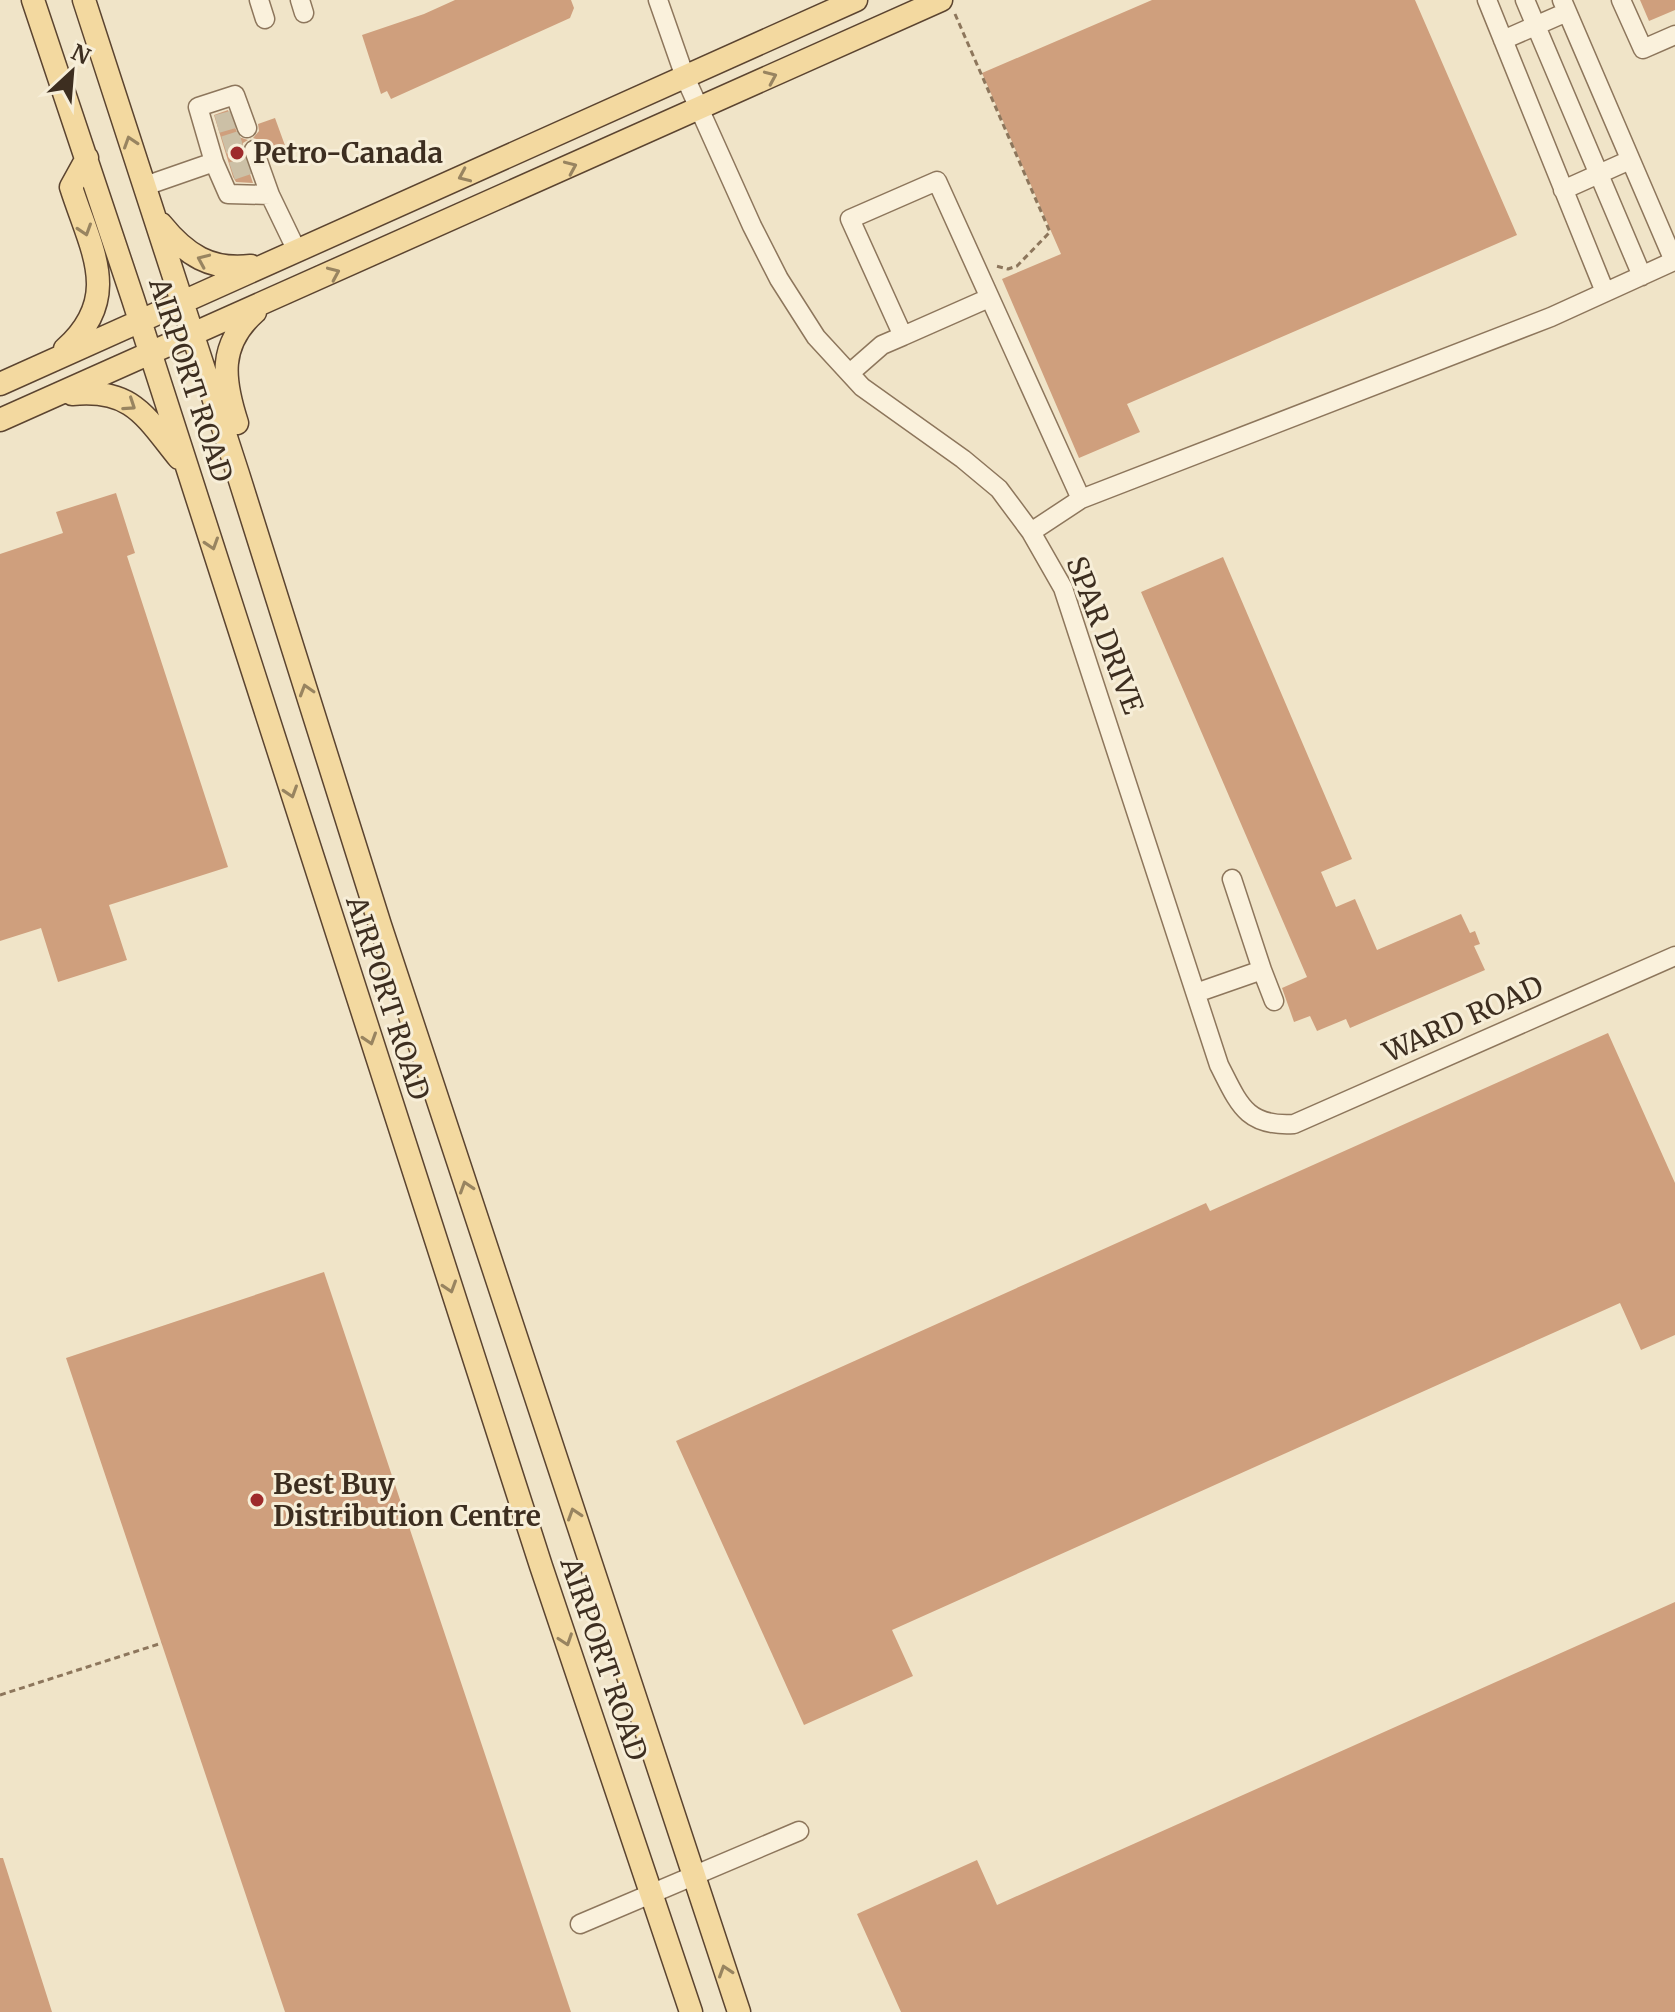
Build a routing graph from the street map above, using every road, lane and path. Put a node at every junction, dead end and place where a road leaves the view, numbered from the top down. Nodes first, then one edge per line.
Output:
1 (33, 0) edge
2 (84, 0) edge
3 (259, 0) edge
4 (658, 0) edge
5 (856, 0) edge
6 (1487, 0) edge
7 (1525, 0) edge
8 (1621, 0) edge
9 (947, 5) edge
10 (1564, 6) edge
11 (265, 19) dead end
12 (1537, 26) junction
13 (1675, 35) edge
14 (1503, 40) junction
15 (685, 77) junction
16 (700, 109) junction
17 (229, 123) dead end
18 (87, 158) junction
19 (233, 160) junction
20 (1630, 160) junction
21 (1599, 174) junction
22 (145, 186) junction
23 (1563, 190) junction
24 (270, 195) junction
25 (154, 216) junction
26 (297, 251) junction
27 (268, 263) junction
28 (977, 272) junction
29 (1642, 276) junction
30 (1605, 292) junction
31 (989, 298) junction
32 (182, 302) junction
33 (263, 305) junction
34 (140, 321) junction
35 (193, 336) junction
36 (903, 336) junction
37 (151, 354) junction
38 (46, 363) junction
39 (850, 373) junction
40 (0, 384) edge
41 (55, 397) junction
42 (0, 420) edge
43 (188, 470) junction
44 (238, 474) junction
45 (1081, 499) junction
46 (1031, 532) junction
47 (1232, 879) dead end
48 (1675, 956) edge
49 (1262, 970) junction
50 (1196, 993) junction
51 (1274, 1001) dead end
52 (1272, 1125) joint
53 (162, 1643) dead end
54 (0, 1695) edge
55 (799, 1831) dead end
56 (694, 1876) junction
57 (652, 1894) junction
58 (580, 1924) dead end
59 (691, 2012) edge
60 (739, 2012) edge

1 - 18 main road, AIRPORT ROAD
22 -> 2 main road, AIRPORT ROAD
3 - 11 street
4 - 15 street, SPAR DRIVE
5 - 15 main road
6 - 14 street
7 - 12 street
8 - 13 street
16 -> 9 main road
9 - 28 path
10 - 12 street
10 - 20 street
12 - 14 street
12 - 21 street
14 - 23 street
15 - 16 street, SPAR DRIVE
15 -> 26 main road
33 -> 16 main road
16 - 39 street, SPAR DRIVE
17 - 19 street
18 - 34 main road, AIRPORT ROAD
18 -> 38 main road
19 - 22 street
19 - 24 street
19 - 24 street
20 - 21 street
20 - 29 street
21 - 23 street
21 - 29 street
22 - 25 main road, AIRPORT ROAD
23 - 30 street
24 - 26 street
27 -> 25 main road
25 - 32 main road, AIRPORT ROAD
26 - 27 main road
27 - 32 main road
28 - 31 street
28 - 36 street
29 - 30 street
30 - 45 street
31 - 36 street
31 - 45 street
32 - 34 main road
32 - 35 main road, AIRPORT ROAD
33 - 35 main road
33 - 44 main road
34 - 37 main road, AIRPORT ROAD
34 - 38 main road
35 - 37 main road
35 - 44 main road, AIRPORT ROAD
36 - 39 street
37 - 41 main road
37 - 43 main road, AIRPORT ROAD
38 - 40 main road
39 - 46 street, SPAR DRIVE
41 - 42 main road
41 -> 43 main road
43 -> 57 main road, AIRPORT ROAD
56 -> 44 main road, AIRPORT ROAD
45 - 46 street
46 - 50 street, SPAR DRIVE
47 - 49 street
48 - 52 street, WARD ROAD
49 - 50 street
49 - 51 street
50 - 52 street, SPAR DRIVE
53 - 54 path
55 - 56 street
56 - 57 street
60 -> 56 main road, AIRPORT ROAD
57 - 58 street
57 - 59 main road, AIRPORT ROAD

